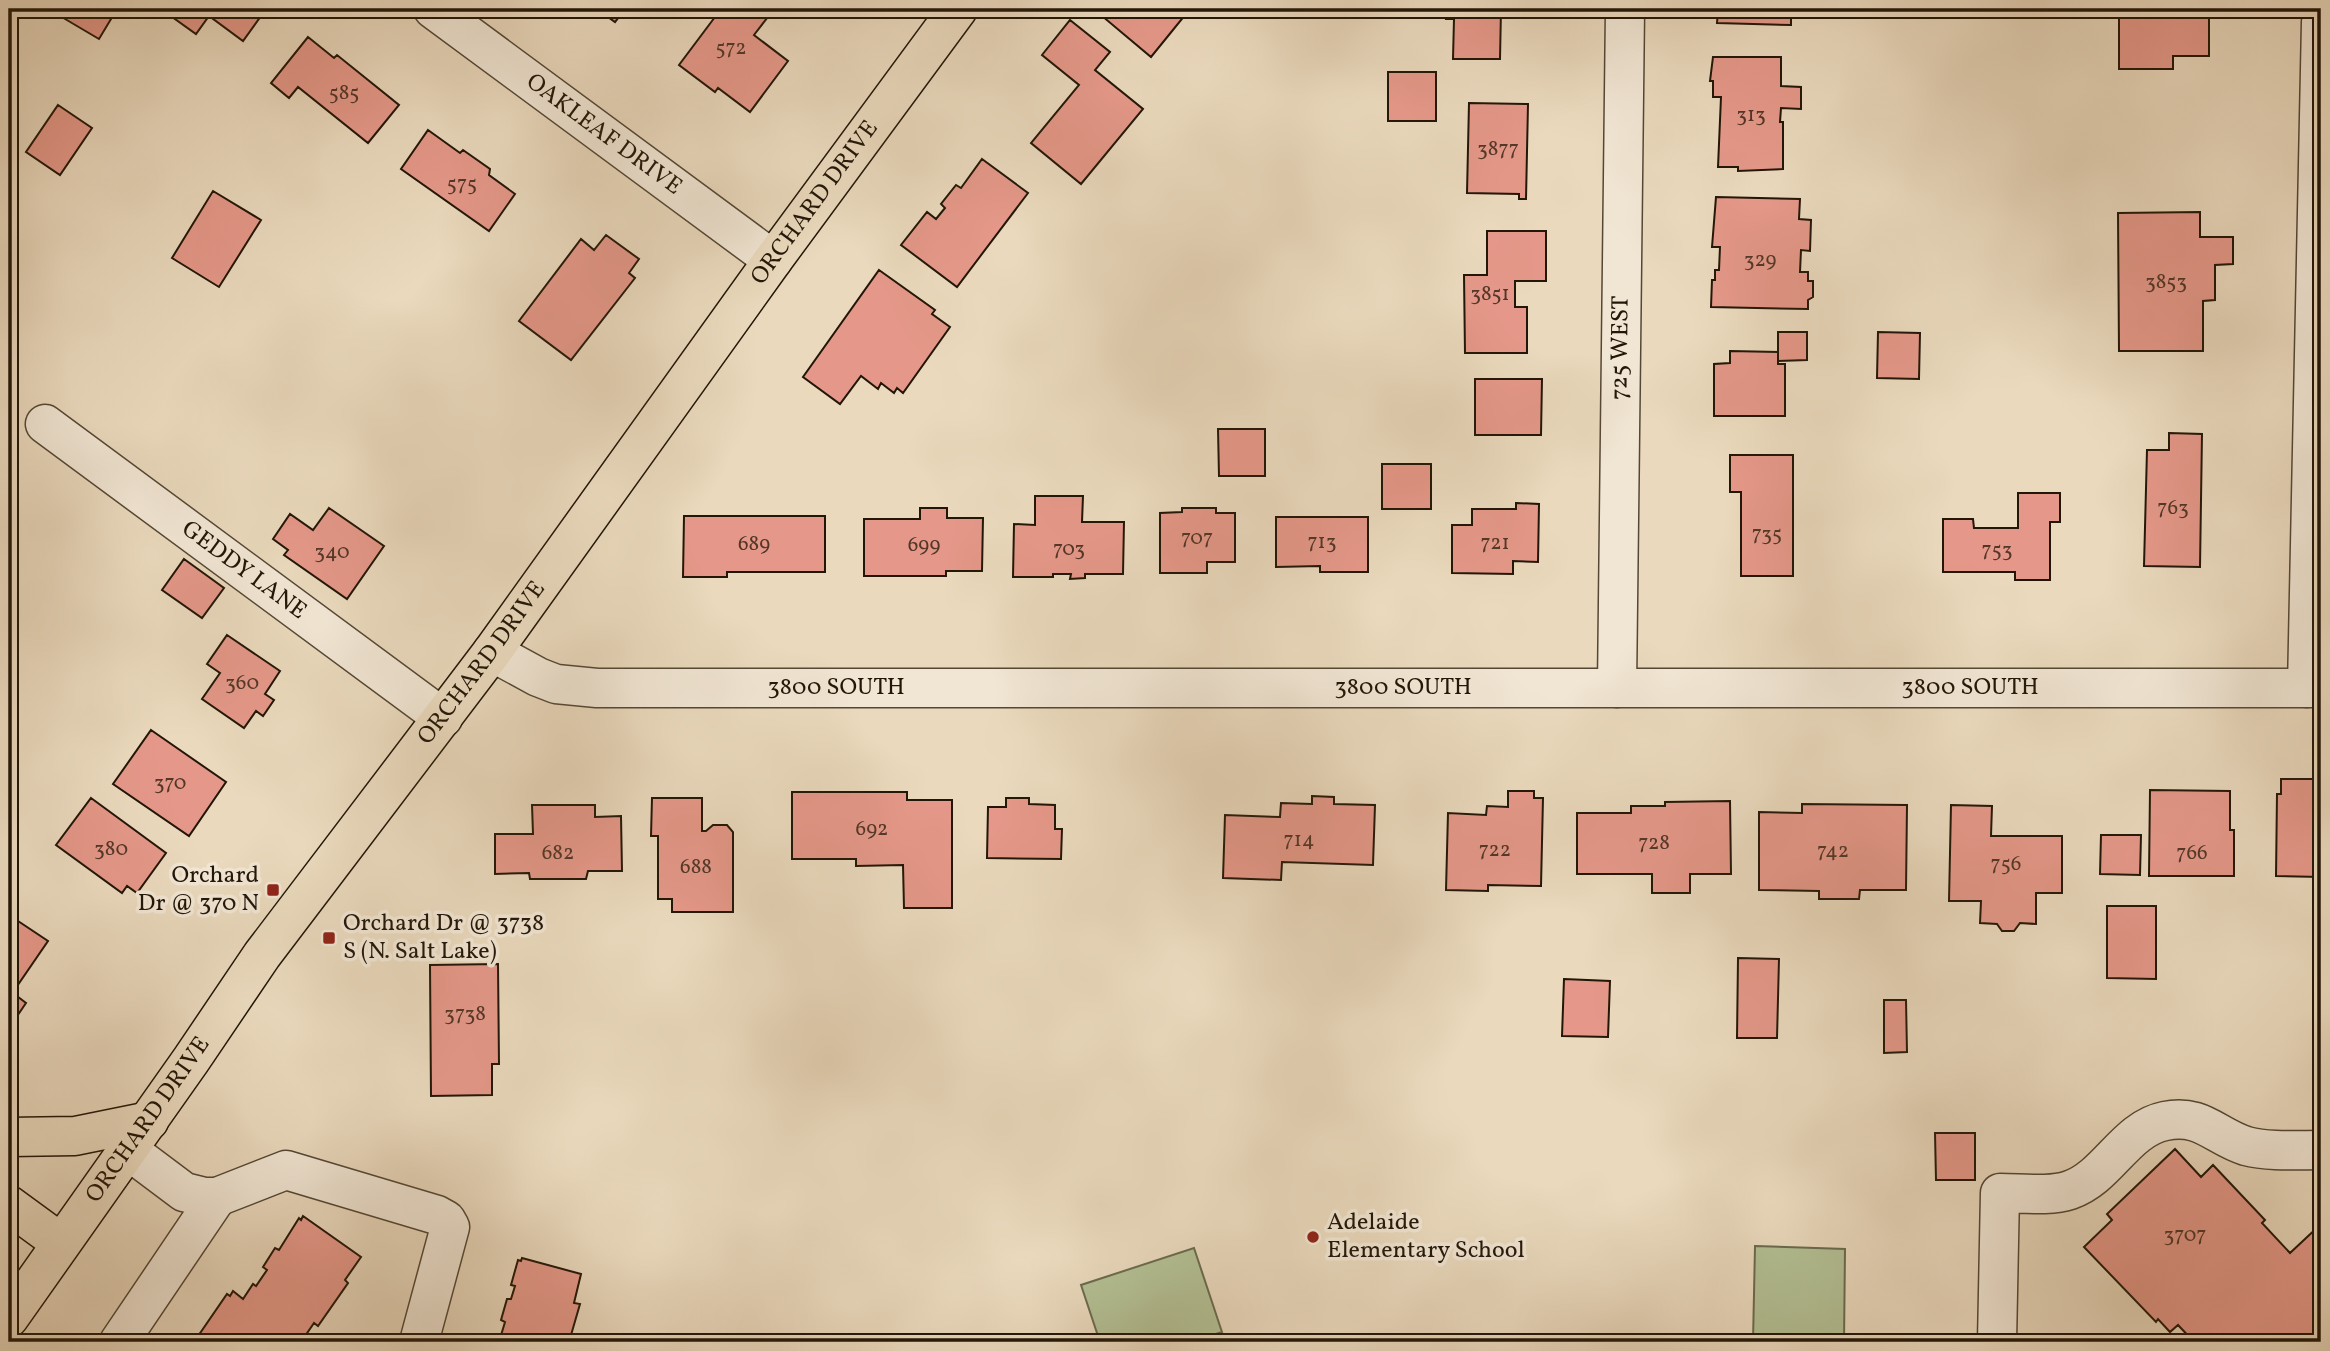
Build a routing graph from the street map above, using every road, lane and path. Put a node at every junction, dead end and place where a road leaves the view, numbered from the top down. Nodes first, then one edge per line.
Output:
1 (432, 9) edge
2 (958, 9) edge
3 (1625, 9) edge
4 (2321, 22) edge
5 (773, 260) junction
6 (45, 424) dead end
7 (492, 652) junction
8 (1617, 688) junction
9 (2314, 688) edge
10 (443, 718) junction
11 (139, 1136) junction
12 (9, 1137) edge
13 (2321, 1150) edge
14 (217, 1197) junction
15 (9, 1205) edge
16 (61, 1243) junction
17 (9, 1318) edge
18 (119, 1342) edge
19 (419, 1342) edge
20 (1997, 1342) edge

1 - 5 street, OAKLEAF DRIVE
2 - 5 main road, ORCHARD DRIVE
3 - 8 street, 725 WEST
4 - 9 street
5 - 7 main road, ORCHARD DRIVE
6 - 10 street, GEDDY LANE
7 - 8 street, 3800 SOUTH
7 - 10 main road, ORCHARD DRIVE
8 - 9 street, 3800 SOUTH
10 - 11 main road, ORCHARD DRIVE
11 - 12 main road
11 - 14 street
11 - 16 main road, ORCHARD DRIVE
13 - 20 street
14 - 18 street
14 - 19 street
15 - 16 main road
16 - 17 main road, ORCHARD DRIVE

